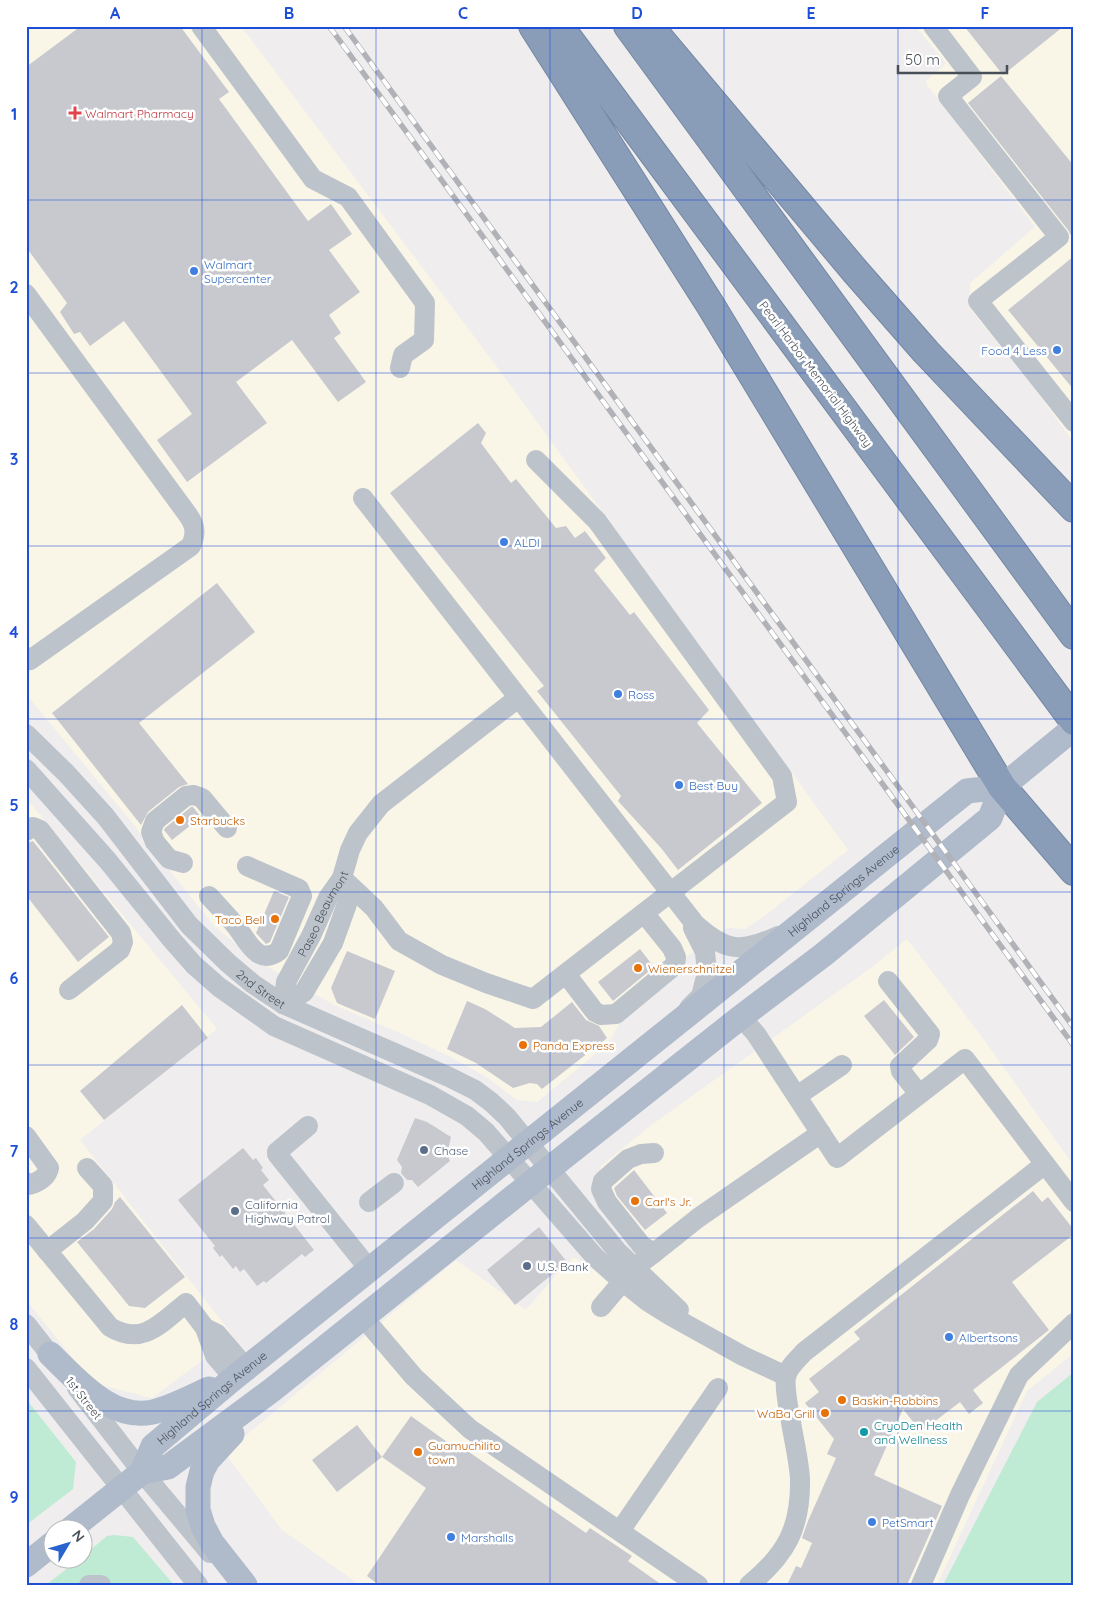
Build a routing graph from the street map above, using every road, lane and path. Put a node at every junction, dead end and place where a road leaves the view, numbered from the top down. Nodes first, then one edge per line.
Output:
1 (201, 26) edge
2 (533, 26) edge
3 (559, 26) edge
4 (628, 26) edge
5 (650, 26) edge
6 (933, 26) edge
7 (26, 294) edge
8 (400, 368) dead end
9 (1074, 422) edge
10 (536, 460) dead end
11 (363, 498) dead end
12 (1074, 508) edge
13 (1074, 635) edge
14 (28, 658) edge
15 (518, 698) junction
16 (1067, 713) edge
17 (1074, 728) edge
18 (26, 734) edge
19 (26, 769) edge
20 (1002, 786) junction
21 (45, 788) junction
22 (227, 828) dead end
23 (26, 831) edge
24 (183, 863) dead end
25 (143, 866) junction
26 (247, 866) dead end
27 (1074, 871) edge
28 (342, 878) junction
29 (209, 896) dead end
30 (676, 902) junction
31 (644, 912) junction
32 (796, 928) junction
33 (566, 974) junction
34 (888, 981) dead end
35 (69, 990) dead end
36 (283, 1004) junction
37 (741, 1017) junction
38 (675, 1024) junction
39 (842, 1065) dead end
40 (919, 1094) junction
41 (797, 1096) junction
42 (308, 1126) dead end
43 (821, 1133) junction
44 (527, 1142) junction
45 (30, 1144) edge
46 (654, 1153) dead end
47 (508, 1157) junction
48 (1045, 1164) junction
49 (87, 1168) dead end
50 (551, 1168) junction
51 (26, 1182) edge
52 (394, 1183) dead end
53 (531, 1183) junction
54 (369, 1202) dead end
55 (1074, 1202) edge
56 (26, 1225) edge
57 (47, 1251) junction
58 (654, 1253) junction
59 (369, 1269) junction
60 (628, 1274) junction
61 (601, 1307) dead end
62 (363, 1317) junction
63 (1074, 1323) edge
64 (26, 1324) edge
65 (50, 1354) junction
66 (26, 1368) edge
67 (240, 1373) junction
68 (786, 1376) junction
69 (718, 1388) dead end
70 (272, 1390) junction
71 (142, 1472) junction
72 (122, 1489) junction
73 (85, 1518) edge
74 (620, 1532) junction
75 (42, 1552) edge
76 (26, 1565) edge
77 (89, 1585) edge
78 (101, 1585) edge
79 (198, 1585) edge
80 (240, 1585) edge
81 (246, 1585) edge
82 (698, 1585) edge
83 (749, 1585) edge
84 (921, 1585) edge

1 - 8 street
2 - 20 highway
3 - 16 highway, Pearl Harbor Memorial Highway
4 - 13 highway
5 - 12 highway
6 - 9 street
7 - 14 street
10 - 30 street
11 - 15 street
15 - 28 street, Paseo Beaumont
15 - 30 street
17 - 20 main road
18 - 25 street, 2nd Street
19 - 21 street, 2nd Street
20 - 27 highway
20 - 32 main road, Highland Springs Avenue
20 - 37 main road
21 - 25 street
21 - 47 street, 2nd Street
22 - 24 street
23 - 35 street
25 - 36 street, 2nd Street
26 - 29 street
28 - 33 street
28 - 36 street, Paseo Beaumont
30 - 31 street
30 - 32 street
30 - 38 street
31 - 33 street
31 - 33 street
32 - 38 main road, Highland Springs Avenue
34 - 40 street
36 - 44 street, 2nd Street
37 - 41 street
37 - 50 main road
38 - 44 main road, Highland Springs Avenue
39 - 41 street
40 - 43 street
40 - 48 street
41 - 43 street
42 - 59 street
43 - 58 street
44 - 47 main road, Highland Springs Avenue
44 - 50 street, 2nd Street
45 - 51 street
46 - 58 street
47 - 53 street, 2nd Street
47 - 59 main road, Highland Springs Avenue
48 - 55 street
48 - 68 street
49 - 57 street
50 - 53 main road
50 - 60 street, 2nd Street
52 - 54 street
53 - 60 street, 2nd Street
53 - 62 main road
56 - 57 street
57 - 67 street
58 - 60 street
59 - 67 main road, Highland Springs Avenue
60 - 61 street
60 - 68 street
62 - 70 main road
62 - 74 street
63 - 84 street
64 - 65 street, 1st Street
65 - 67 main road
65 - 71 street, 1st Street
66 - 72 street
67 - 71 main road, Highland Springs Avenue
68 - 83 street
69 - 74 street
70 - 71 main road
70 - 81 main road
71 - 72 main road, Highland Springs Avenue
71 - 80 street, 1st Street
72 - 73 main road, Highland Springs Avenue
72 - 79 street
74 - 82 street
75 - 76 main road
77 - 78 street

